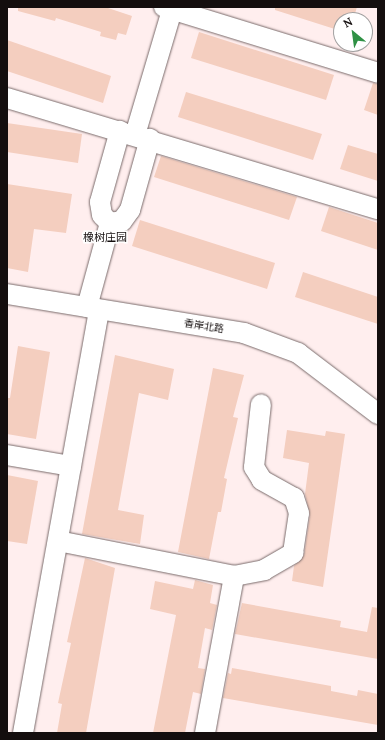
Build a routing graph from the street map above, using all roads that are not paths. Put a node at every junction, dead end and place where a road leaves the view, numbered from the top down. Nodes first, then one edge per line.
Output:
1 (170, 8) edge
2 (378, 73) edge
3 (7, 98) edge
4 (135, 135) junction
5 (378, 209) edge
6 (110, 223) junction
7 (7, 294) edge
8 (93, 308) junction
9 (262, 404) dead end
10 (378, 414) edge
11 (7, 454) edge
12 (71, 466) junction
13 (58, 541) junction
14 (234, 576) junction
15 (23, 733) edge
16 (205, 733) edge

1 - 2 street
1 - 4 street
3 - 4 street
4 - 5 street
4 - 6 street
4 - 6 street
6 - 8 street
7 - 8 street, 香岸北路
8 - 10 street, 香岸北路
8 - 12 street
9 - 14 street
11 - 12 street
12 - 13 street
13 - 14 street
13 - 15 street
14 - 16 street

